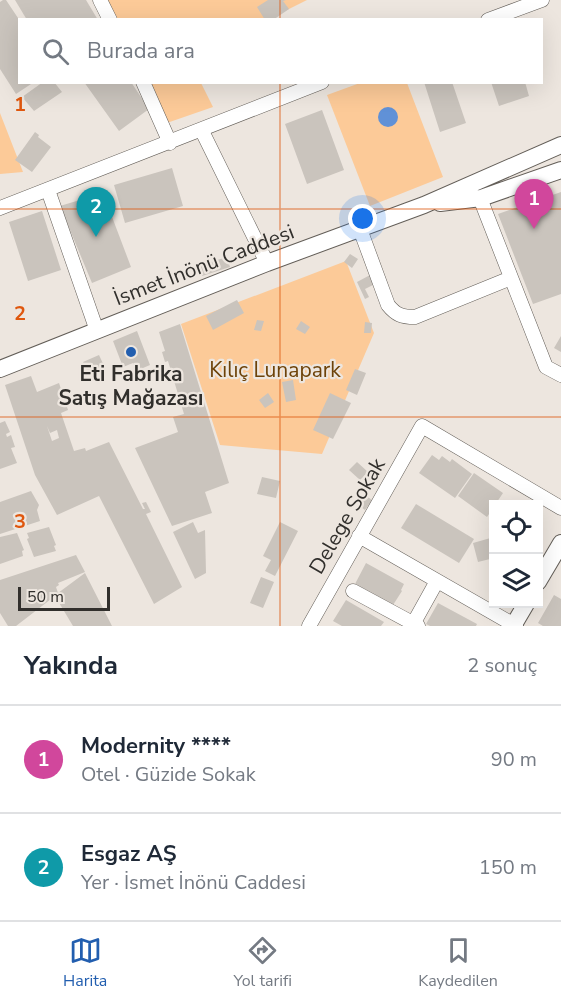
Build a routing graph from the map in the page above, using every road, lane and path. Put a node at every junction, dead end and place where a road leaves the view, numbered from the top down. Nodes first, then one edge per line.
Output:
1 (100, 0) edge
2 (542, 0) edge
3 (109, 18) edge
4 (493, 18) edge
5 (144, 84) edge
6 (317, 84) edge
7 (202, 131) junction
8 (170, 143) junction
9 (561, 145) edge
10 (561, 170) edge
11 (48, 190) junction
12 (480, 198) junction
13 (424, 205) junction
14 (0, 208) edge
15 (360, 229) junction
16 (267, 263) junction
17 (511, 278) junction
18 (97, 331) junction
19 (0, 369) edge
20 (561, 375) edge
21 (561, 508) edge
22 (359, 536) junction
23 (561, 543) edge
24 (543, 574) edge
25 (437, 581) junction
26 (353, 591) dead end
27 (523, 608) edge
28 (414, 625) edge
29 (309, 626) edge
30 (514, 626) edge

1 - 3 street
2 - 4 street
5 - 8 street
6 - 7 street
7 - 8 street
7 - 16 street
8 - 11 street
9 - 13 main road
10 - 12 main road
11 - 14 street
11 - 18 street
12 - 13 main road
12 - 17 street
13 - 15 main road, İsmet İnönü Caddesi
15 - 16 main road, İsmet İnönü Caddesi
15 - 17 street
16 - 18 main road, İsmet İnönü Caddesi
17 - 20 street
18 - 19 main road, İsmet İnönü Caddesi
21 - 22 street, Delege Sokak
22 - 25 street
22 - 29 street, Delege Sokak
23 - 24 main road
25 - 28 street
25 - 30 street
26 - 28 street
27 - 30 main road

